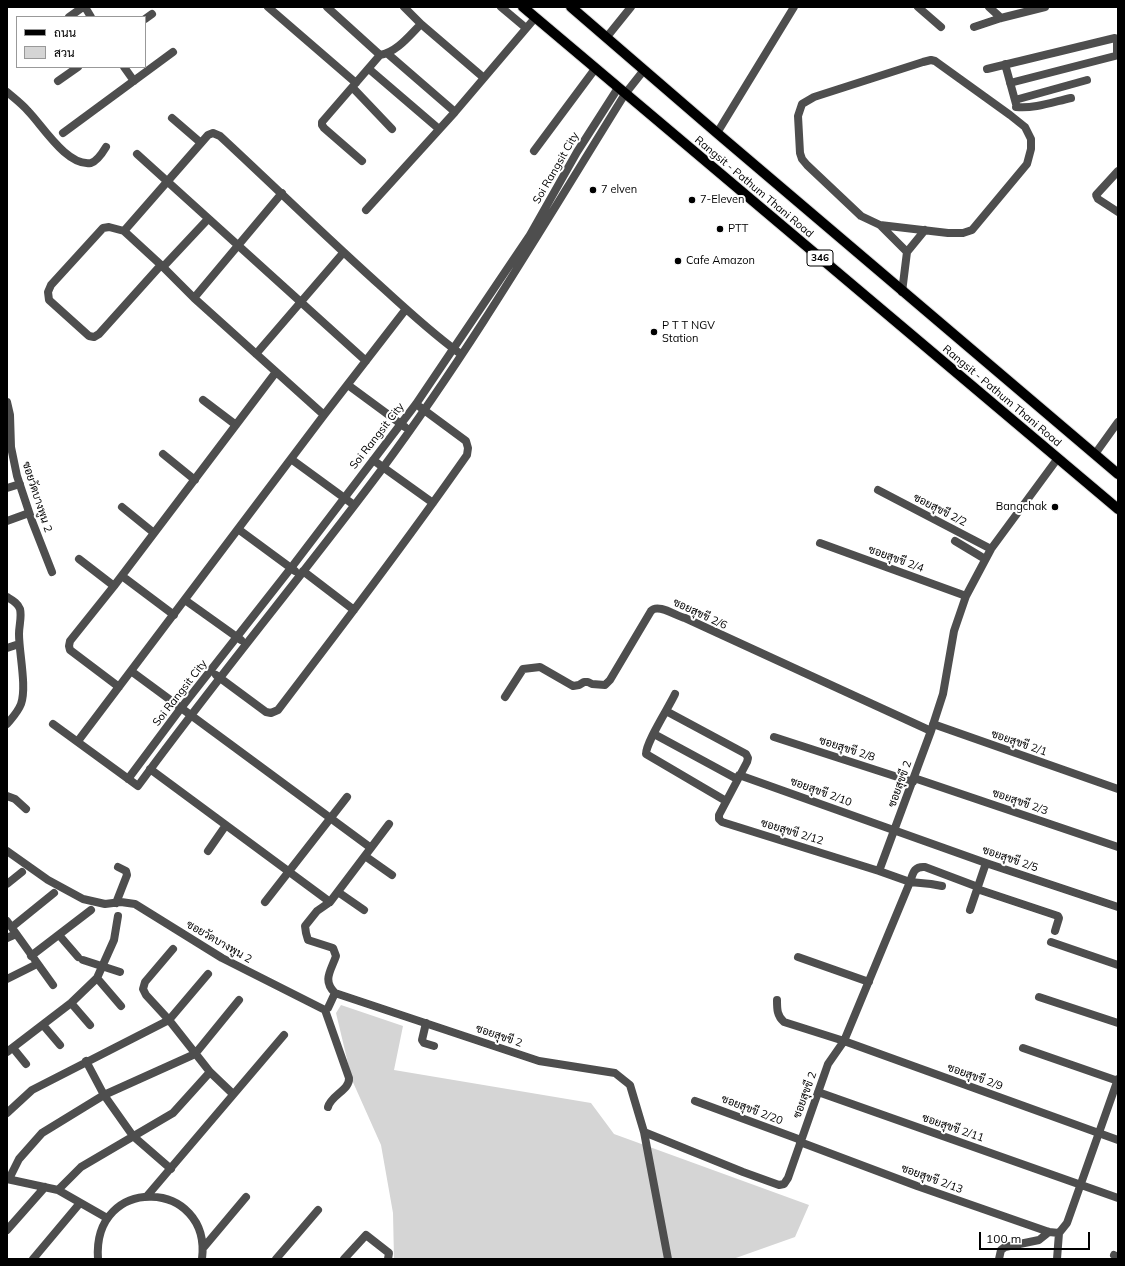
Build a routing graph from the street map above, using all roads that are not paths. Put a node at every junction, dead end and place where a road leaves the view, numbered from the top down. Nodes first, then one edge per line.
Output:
1 (84, 7) edge
2 (268, 7) edge
3 (327, 7) edge
4 (404, 7) edge
5 (501, 7) edge
6 (523, 7) edge
7 (571, 7) edge
8 (630, 7) edge
9 (794, 7) edge
10 (918, 7) edge
11 (989, 7) edge
12 (1045, 7) edge
13 (70, 16) edge
14 (90, 16) edge
15 (535, 18) junction
16 (1001, 18) junction
17 (421, 24) junction
18 (941, 27) dead end
19 (974, 27) dead end
20 (526, 28) junction
21 (606, 38) junction
22 (173, 52) dead end
23 (384, 54) junction
24 (1005, 64) junction
25 (77, 68) edge
26 (125, 68) edge
27 (987, 68) dead end
28 (369, 69) junction
29 (595, 69) junction
30 (644, 70) junction
31 (484, 78) junction
32 (1087, 80) dead end
33 (58, 81) dead end
34 (134, 81) junction
35 (1010, 83) junction
36 (354, 86) junction
37 (621, 91) junction
38 (7, 92) edge
39 (1071, 98) dead end
40 (1015, 104) junction
41 (455, 112) junction
42 (1010, 115) junction
43 (172, 118) dead end
44 (392, 129) dead end
45 (439, 130) junction
46 (63, 133) dead end
47 (717, 133) junction
48 (201, 143) junction
49 (106, 148) dead end
50 (534, 151) dead end
51 (137, 154) dead end
52 (362, 161) dead end
53 (1118, 171) edge
54 (168, 181) junction
55 (282, 193) junction
56 (366, 210) dead end
57 (1118, 211) edge
58 (208, 218) junction
59 (880, 226) junction
60 (925, 230) junction
61 (124, 232) junction
62 (238, 246) junction
63 (907, 252) junction
64 (343, 253) junction
65 (162, 266) junction
66 (902, 292) junction
67 (194, 298) junction
68 (300, 303) junction
69 (406, 310) junction
70 (454, 349) junction
71 (256, 354) junction
72 (462, 356) junction
73 (366, 361) junction
74 (276, 372) junction
75 (348, 385) junction
76 (203, 400) dead end
77 (7, 402) edge
78 (416, 404) junction
79 (424, 410) junction
80 (324, 415) junction
81 (1118, 422) edge
82 (401, 424) junction
83 (236, 425) junction
84 (409, 430) junction
85 (9, 439) edge
86 (163, 454) dead end
87 (1095, 454) junction
88 (1058, 458) junction
89 (291, 459) junction
90 (373, 460) junction
91 (382, 468) junction
92 (1118, 474) edge
93 (195, 480) junction
94 (20, 484) junction
95 (7, 488) edge
96 (878, 490) dead end
97 (344, 498) junction
98 (433, 503) junction
99 (354, 505) junction
100 (122, 507) dead end
101 (1118, 508) edge
102 (29, 513) junction
103 (7, 521) edge
104 (238, 529) junction
105 (154, 533) junction
106 (955, 542) dead end
107 (820, 543) dead end
108 (991, 549) junction
109 (79, 559) dead end
110 (985, 560) junction
111 (291, 568) junction
112 (52, 572) dead end
113 (301, 573) junction
114 (122, 576) junction
115 (114, 586) junction
116 (966, 596) junction
117 (7, 597) edge
118 (184, 600) junction
119 (354, 610) junction
120 (174, 614) junction
121 (237, 638) junction
122 (19, 644) junction
123 (246, 645) junction
124 (7, 648) edge
125 (131, 671) junction
126 (210, 672) junction
127 (220, 678) junction
128 (118, 687) junction
129 (675, 694) dead end
130 (505, 697) dead end
131 (181, 708) junction
132 (666, 711) junction
133 (192, 715) junction
134 (7, 724) edge
135 (54, 724) dead end
136 (932, 728) junction
137 (654, 734) junction
138 (774, 737) dead end
139 (78, 741) junction
140 (150, 769) junction
141 (738, 777) junction
142 (128, 779) junction
143 (914, 780) junction
144 (1118, 789) edge
145 (7, 796) edge
146 (347, 797) dead end
147 (726, 800) junction
148 (26, 809) dead end
149 (330, 818) junction
150 (389, 824) dead end
151 (226, 825) junction
152 (895, 830) junction
153 (1118, 847) edge
154 (371, 848) junction
155 (7, 851) edge
156 (208, 851) dead end
157 (365, 856) junction
158 (986, 863) junction
159 (118, 866) dead end
160 (879, 871) junction
161 (22, 872) dead end
162 (289, 872) junction
163 (392, 875) dead end
164 (910, 882) junction
165 (7, 884) edge
166 (942, 886) dead end
167 (977, 888) junction
168 (338, 892) junction
169 (54, 893) dead end
170 (265, 902) dead end
171 (330, 902) junction
172 (116, 903) junction
173 (1118, 907) edge
174 (91, 910) dead end
175 (364, 910) dead end
176 (970, 910) dead end
177 (118, 916) dead end
178 (11, 927) edge
179 (1055, 931) dead end
180 (60, 935) junction
181 (7, 938) edge
182 (1051, 942) dead end
183 (173, 949) dead end
184 (31, 956) junction
185 (798, 957) dead end
186 (37, 964) junction
187 (1118, 965) edge
188 (102, 966) junction
189 (120, 972) dead end
190 (208, 974) dead end
191 (97, 978) junction
192 (7, 979) edge
193 (869, 982) junction
194 (53, 985) dead end
195 (334, 996) junction
196 (1039, 997) dead end
197 (239, 1000) dead end
198 (777, 1000) dead end
199 (71, 1003) junction
200 (121, 1006) dead end
201 (326, 1009) junction
202 (169, 1020) junction
203 (1118, 1023) edge
204 (43, 1024) junction
205 (90, 1024) dead end
206 (426, 1025) junction
207 (284, 1035) dead end
208 (844, 1041) junction
209 (60, 1044) dead end
210 (434, 1046) dead end
211 (1023, 1048) dead end
212 (10, 1050) edge
213 (195, 1054) junction
214 (86, 1061) junction
215 (26, 1064) dead end
216 (210, 1072) junction
217 (1118, 1081) edge
218 (818, 1092) junction
219 (233, 1094) junction
220 (104, 1095) junction
221 (695, 1101) dead end
222 (328, 1107) dead end
223 (7, 1112) edge
224 (644, 1132) junction
225 (1099, 1133) junction
226 (133, 1136) junction
227 (1118, 1140) edge
228 (800, 1142) junction
229 (171, 1169) junction
230 (8, 1179) edge
231 (1081, 1185) junction
232 (44, 1187) junction
233 (58, 1190) junction
234 (147, 1196) junction
235 (246, 1197) dead end
236 (1118, 1198) edge
237 (80, 1203) junction
238 (318, 1210) dead end
239 (107, 1218) junction
240 (7, 1230) edge
241 (1049, 1232) junction
242 (1059, 1232) junction
243 (204, 1247) junction
244 (33, 1259) edge
245 (98, 1259) edge
246 (202, 1259) edge
247 (276, 1259) edge
248 (344, 1259) edge
249 (388, 1259) edge
250 (668, 1259) edge
251 (999, 1259) edge
252 (1057, 1259) edge

1 - 13 street
1 - 14 street
2 - 36 street
3 - 23 street
4 - 17 street
5 - 20 street
6 - 15 main road, Rangsit - Pathum Thani Road / 346
7 - 21 main road, Rangsit - Pathum Thani Road / 346
8 - 21 street
9 - 47 street
10 - 18 street
11 - 16 street
12 - 16 street
15 - 20 street
15 - 29 main road, Rangsit - Pathum Thani Road / 346
16 - 19 street
17 - 23 street
17 - 31 street
20 - 31 street
21 - 30 main road, Rangsit - Pathum Thani Road / 346
22 - 34 street
23 - 28 street
23 - 41 street
24 - 27 street
24 - 35 street
24 - 35 street
25 - 33 street
26 - 34 street
28 - 36 street
28 - 45 street
29 - 37 main road, Rangsit - Pathum Thani Road / 346
29 - 50 street
30 - 37 street
30 - 47 main road, Rangsit - Pathum Thani Road / 346
31 - 41 street
32 - 40 street
34 - 46 street
35 - 40 street
36 - 44 street
36 - 52 street
37 - 70 street, Soi Rangsit City
37 - 72 street, Soi Rangsit City
37 - 88 main road, Rangsit - Pathum Thani Road / 346
38 - 49 street
39 - 40 street
40 - 42 street
41 - 45 street
42 - 59 street
42 - 60 street
43 - 48 street
45 - 56 street
47 - 66 main road, Rangsit - Pathum Thani Road / 346
48 - 54 street
48 - 55 street
51 - 54 street
53 - 57 street
54 - 58 street
54 - 61 street
55 - 62 street
55 - 64 street
58 - 62 street
58 - 65 street
59 - 60 street
59 - 63 street
60 - 63 street
61 - 65 street
61 - 65 street
62 - 67 street
62 - 68 street
63 - 66 street
64 - 68 street
64 - 69 street
65 - 67 street
66 - 87 main road, Rangsit - Pathum Thani Road / 346
67 - 71 street
68 - 71 street
68 - 73 street
69 - 70 street
69 - 73 street
70 - 72 street
70 - 78 street, Soi Rangsit City
71 - 74 street
72 - 79 street, Soi Rangsit City
73 - 75 street
74 - 80 street
74 - 83 street
75 - 80 street
75 - 82 street
76 - 83 street
77 - 85 street, ซอยวัดบางพูน 2
78 - 79 street
78 - 82 street, Soi Rangsit City
79 - 84 street, Soi Rangsit City
79 - 98 street
80 - 89 street
81 - 87 street
82 - 84 street
82 - 90 street, Soi Rangsit City
83 - 93 street
84 - 91 street, Soi Rangsit City
85 - 94 street, ซอยวัดบางพูน 2
86 - 93 street
87 - 92 main road, Rangsit - Pathum Thani Road / 346
88 - 101 main road, Rangsit - Pathum Thani Road / 346
88 - 108 street, ซอยสุขขี 2
89 - 97 street
89 - 104 street
90 - 91 street
90 - 97 street, Soi Rangsit City
91 - 98 street
91 - 99 street, Soi Rangsit City
93 - 105 street
94 - 95 street
94 - 102 street, ซอยวัดบางพูน 2
96 - 108 street, ซอยสุขขี 2/2
97 - 99 street
97 - 111 street, Soi Rangsit City
98 - 119 street
99 - 113 street, Soi Rangsit City
100 - 105 street
102 - 103 street
102 - 112 street, ซอยวัดบางพูน 2
104 - 111 street
104 - 118 street
105 - 114 street
106 - 110 street
107 - 116 street, ซอยสุขขี 2/4
108 - 110 street, ซอยสุขขี 2
109 - 115 street
110 - 116 street, ซอยสุขขี 2
111 - 113 street
111 - 121 street, Soi Rangsit City
113 - 119 street
113 - 123 street, Soi Rangsit City
114 - 115 street
114 - 120 street
115 - 128 street
116 - 136 street, ซอยสุขขี 2
117 - 122 street
118 - 120 street
118 - 121 street
119 - 127 street
120 - 125 street
121 - 123 street
121 - 126 street, Soi Rangsit City
122 - 124 street
122 - 134 street
123 - 127 street, Soi Rangsit City
125 - 128 street
125 - 131 street
126 - 127 street
126 - 131 street, Soi Rangsit City
127 - 133 street, Soi Rangsit City
128 - 139 street
129 - 132 street
130 - 136 street, ซอยสุขขี 2/6
131 - 133 street
131 - 142 street, Soi Rangsit City
132 - 137 street
132 - 141 street, ซอยสุขขี 2/12
133 - 140 street, Soi Rangsit City
133 - 149 street
135 - 139 street
136 - 143 street, ซอยสุขขี 2
136 - 144 street, ซอยสุขขี 2/1
137 - 141 street, ซอยสุขขี 2/10
137 - 147 street
138 - 143 street, ซอยสุขขี 2/8
139 - 142 street
140 - 142 street, Soi Rangsit City
140 - 151 street
141 - 147 street, ซอยสุขขี 2/12
141 - 152 street, ซอยสุขขี 2/10
143 - 152 street, ซอยสุขขี 2
143 - 153 street, ซอยสุขขี 2/3
145 - 148 street
146 - 149 street
147 - 160 street, ซอยสุขขี 2/12
149 - 154 street
149 - 162 street
150 - 154 street
151 - 156 street
151 - 162 street
152 - 158 street, ซอยสุขขี 2/5
152 - 160 street, ซอยสุขขี 2
154 - 157 street
155 - 172 street, ซอยวัดบางพูน 2
157 - 163 street
157 - 168 street
158 - 167 street
158 - 173 street, ซอยสุขขี 2/5
159 - 172 street
160 - 164 street
161 - 165 street
162 - 170 street
162 - 171 street
164 - 166 street
164 - 167 street, ซอยสุขขี 2
164 - 193 street, ซอยสุขขี 2
167 - 176 street
167 - 179 street
168 - 171 street
168 - 175 street
169 - 178 street
171 - 195 street
172 - 201 street, ซอยวัดบางพูน 2
174 - 180 street
177 - 188 street
178 - 181 street
178 - 184 street
180 - 184 street
180 - 188 street
182 - 187 street
183 - 202 street
184 - 186 street
185 - 193 street
186 - 192 street
186 - 194 street
188 - 189 street
188 - 191 street
190 - 202 street
191 - 199 street
191 - 200 street
193 - 208 street, ซอยสุขขี 2
195 - 201 street
195 - 206 street, ซอยสุขขี 2
196 - 203 street
197 - 213 street
198 - 208 street, ซอยสุขขี 2/9
199 - 204 street
199 - 205 street
201 - 222 street
202 - 213 street
202 - 214 street
204 - 209 street
204 - 212 street
206 - 210 street
206 - 224 street, ซอยสุขขี 2
207 - 219 street
208 - 218 street, ซอยสุขขี 2
208 - 225 street, ซอยสุขขี 2/9
211 - 217 street
212 - 215 street
213 - 216 street
213 - 220 street
214 - 220 street
214 - 223 street
216 - 219 street
216 - 226 street
217 - 225 street
218 - 228 street, ซอยสุขขี 2
218 - 231 street, ซอยสุขขี 2/11
219 - 229 street
220 - 226 street
220 - 230 street
221 - 228 street, ซอยสุขขี 2/20
224 - 228 street, ซอยสุขขี 2
224 - 250 street
225 - 227 street, ซอยสุขขี 2/9
225 - 231 street
226 - 229 street
226 - 233 street
228 - 241 street, ซอยสุขขี 2/13
229 - 234 street
230 - 232 street
231 - 236 street, ซอยสุขขี 2/11
231 - 242 street
232 - 233 street
232 - 240 street
233 - 237 street
234 - 239 street
234 - 243 street
235 - 243 street
237 - 239 street
237 - 244 street
238 - 247 street
239 - 245 street
241 - 242 street, ซอยสุขขี 2/13
241 - 251 street
242 - 252 street
243 - 246 street
248 - 249 street

